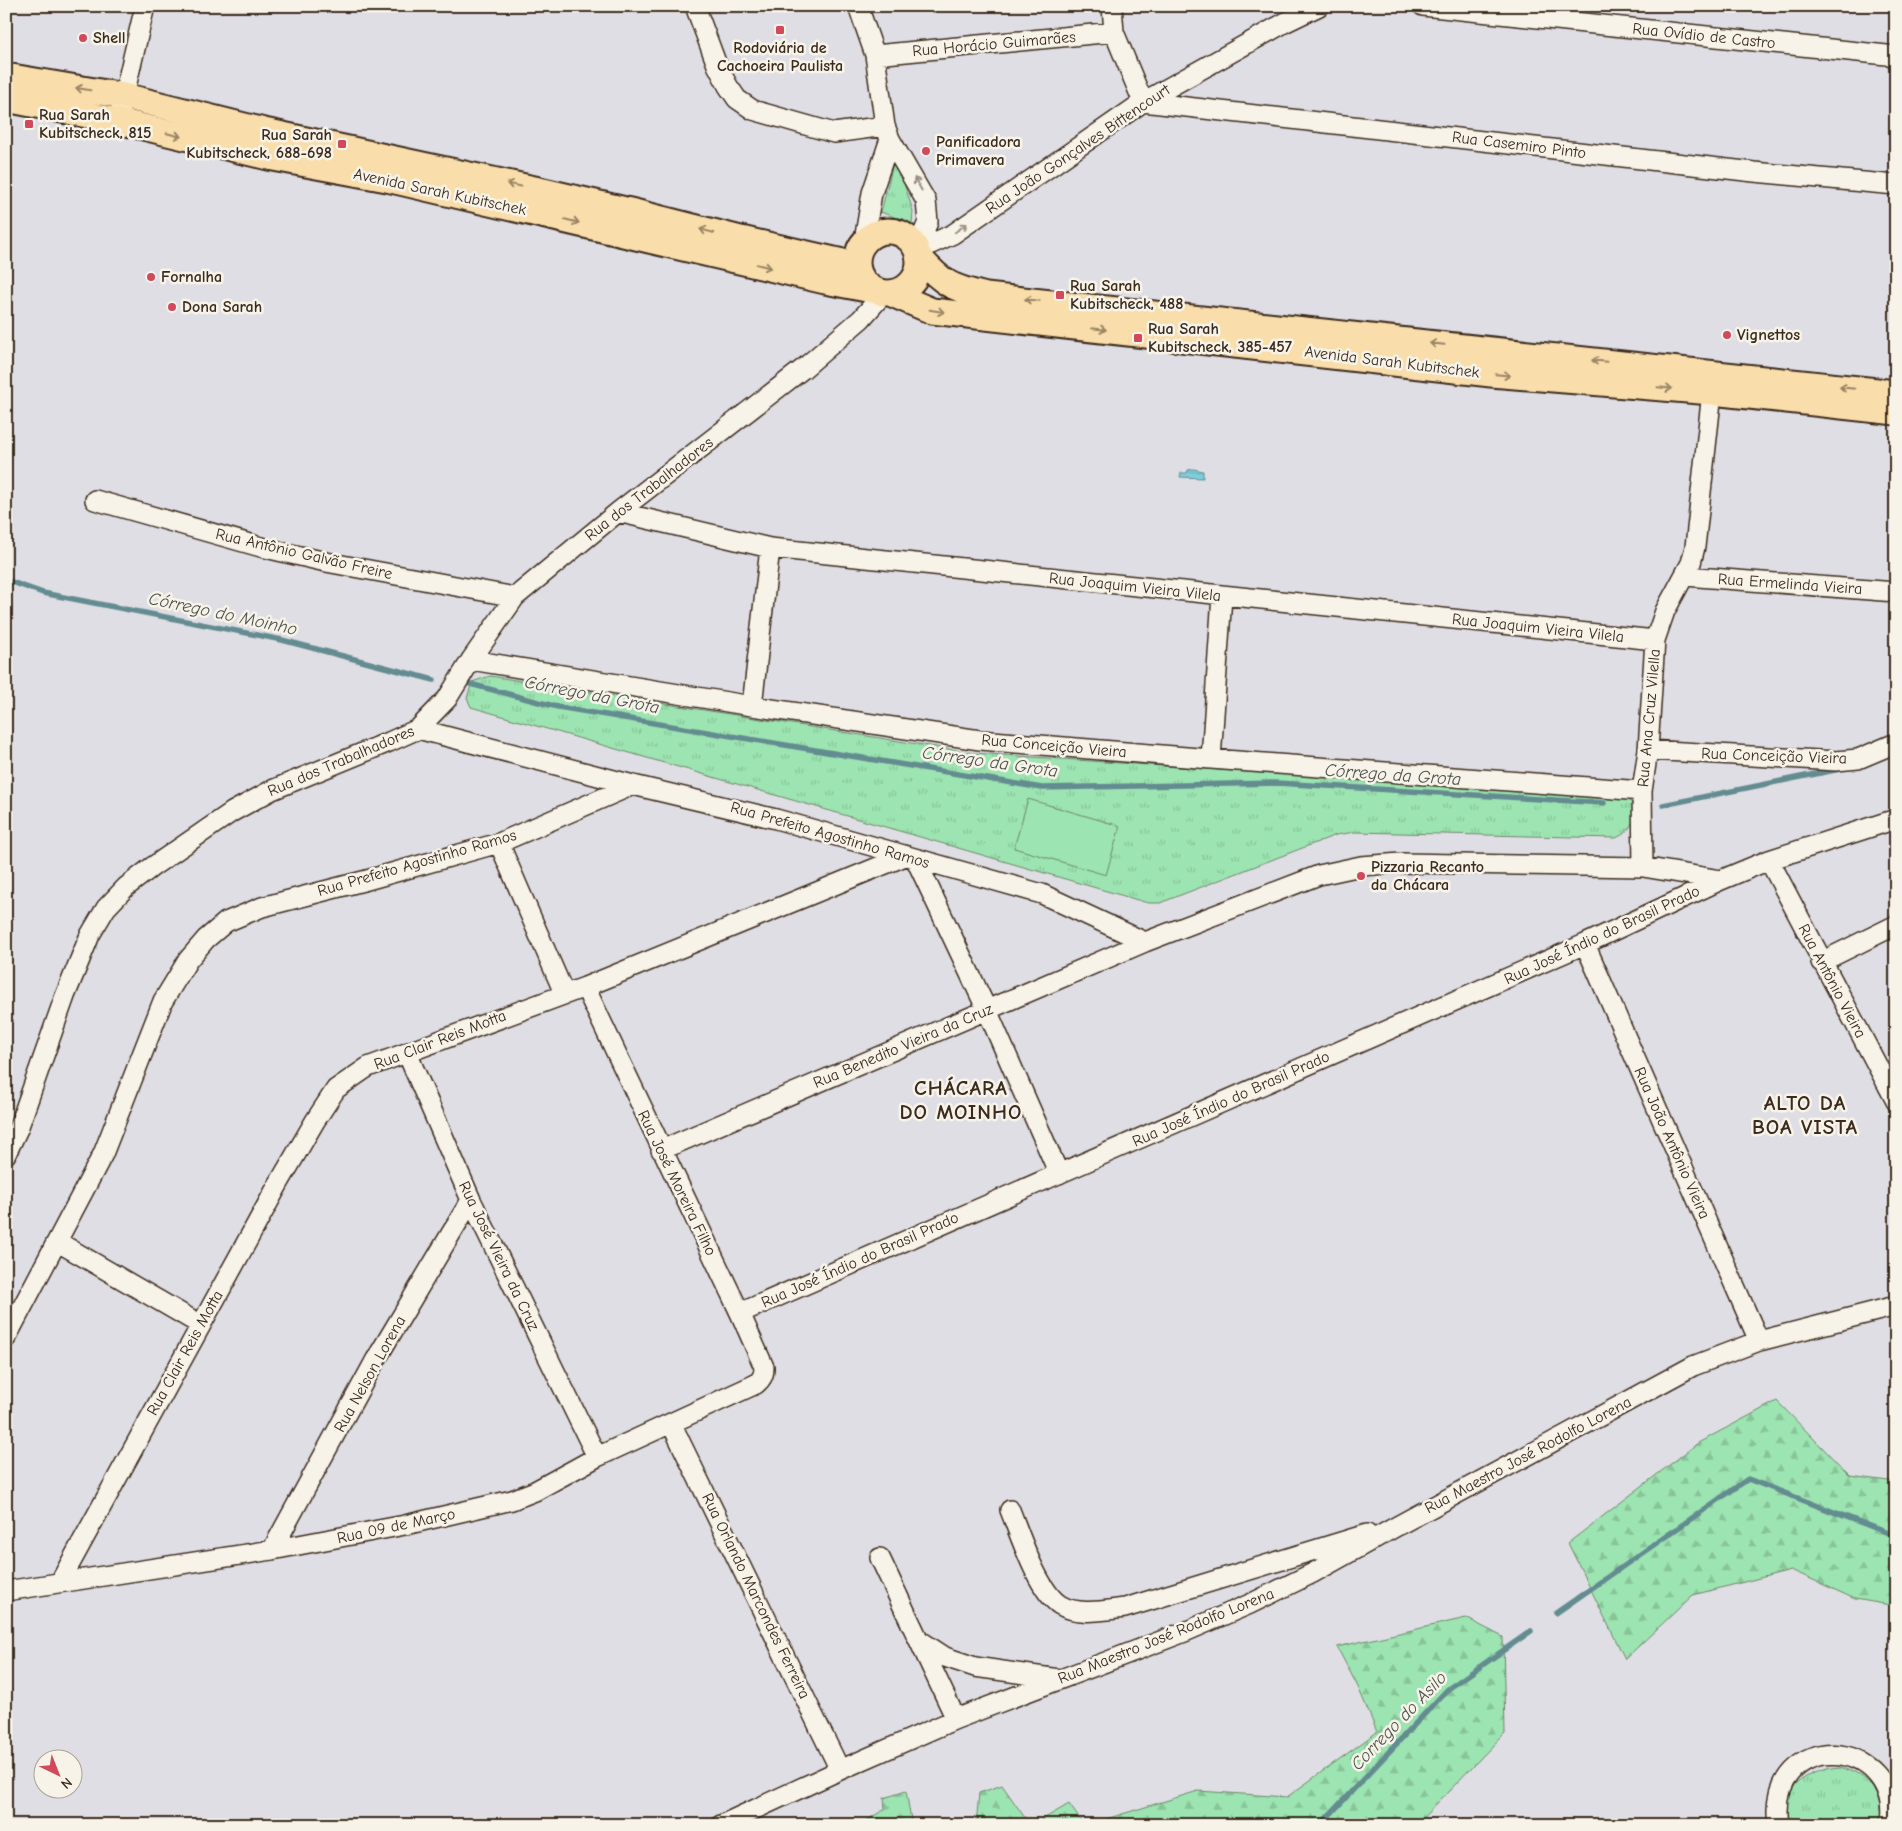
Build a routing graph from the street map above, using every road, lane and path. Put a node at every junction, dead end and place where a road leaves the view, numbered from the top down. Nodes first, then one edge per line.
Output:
1 (145, 6) edge
2 (695, 6) edge
3 (858, 6) edge
4 (1112, 6) edge
5 (1319, 6) edge
6 (1423, 6) edge
7 (1114, 32) junction
8 (874, 55) junction
9 (1896, 56) edge
10 (6, 76) edge
11 (124, 96) junction
12 (6, 99) edge
13 (1143, 102) junction
14 (118, 121) junction
15 (888, 132) junction
16 (389, 169) junction
17 (1896, 185) edge
18 (864, 242) junction
19 (737, 249) junction
20 (917, 250) junction
21 (856, 265) junction
22 (882, 293) junction
23 (1712, 392) junction
24 (1896, 393) edge
25 (1896, 412) edge
26 (95, 500) dead end
27 (618, 512) junction
28 (770, 548) junction
29 (1685, 576) junction
30 (1896, 592) edge
31 (515, 596) junction
32 (1222, 596) junction
33 (1655, 640) junction
34 (471, 660) junction
35 (752, 706) junction
36 (418, 729) junction
37 (1896, 742) edge
38 (1648, 750) junction
39 (1211, 760) junction
40 (633, 785) junction
41 (1642, 791) junction
42 (1896, 819) edge
43 (499, 843) junction
44 (911, 858) junction
45 (1769, 860) junction
46 (1643, 867) junction
47 (1721, 880) junction
48 (1896, 925) edge
49 (1145, 942) junction
50 (1585, 944) junction
51 (1821, 962) junction
52 (585, 987) junction
53 (564, 993) junction
54 (987, 1010) junction
55 (407, 1052) junction
56 (1896, 1101) edge
57 (661, 1150) junction
58 (6, 1154) edge
59 (1059, 1174) junction
60 (471, 1200) junction
61 (58, 1242) junction
62 (1896, 1306) edge
63 (740, 1313) junction
64 (201, 1325) junction
65 (6, 1338) edge
66 (1758, 1341) junction
67 (761, 1379) joint
68 (671, 1423) junction
69 (598, 1457) junction
70 (1010, 1510) dead end
71 (1399, 1524) junction
72 (272, 1550) junction
73 (880, 1558) dead end
74 (60, 1582) junction
75 (6, 1591) edge
76 (919, 1640) junction
77 (1060, 1679) junction
78 (956, 1719) junction
79 (840, 1770) junction
80 (721, 1825) edge
81 (1779, 1825) edge
82 (1890, 1825) edge

1 - 11 street
2 - 15 street
3 - 8 street
4 - 7 street
5 - 13 street, Rua João Gonçalves Bittencourt
6 - 9 street, Rua Ovídio de Castro
7 - 8 street, Rua Horácio Guimarães
7 - 13 street
8 - 15 street
11 -> 10 main road, Avenida Sarah Kubitschek
11 - 14 street
11 - 16 main road, Avenida Sarah Kubitschek
12 - 14 main road, Avenida Sarah Kubitschek
13 - 17 street, Rua Casemiro Pinto
20 -> 13 street, Rua João Gonçalves Bittencourt
14 -> 16 main road, Avenida Sarah Kubitschek
15 - 18 street
20 -> 15 street
16 - 19 main road, Avenida Sarah Kubitschek
18 - 20 main road
18 - 21 main road
19 - 21 main road, Avenida Sarah Kubitschek
19 -> 22 main road, Avenida Sarah Kubitschek
20 - 22 main road
24 -> 20 main road, Avenida Sarah Kubitschek
21 - 22 main road
22 -> 23 main road, Avenida Sarah Kubitschek
22 - 27 street, Rua dos Trabalhadores
23 - 25 main road, Avenida Sarah Kubitschek
23 - 29 street, Rua Ana Cruz Vilella
26 - 31 street, Rua Antônio Galvão Freire
27 - 28 street, Rua Joaquim Vieira Vilela
27 - 31 street, Rua dos Trabalhadores
28 - 32 street, Rua Joaquim Vieira Vilela
28 - 35 street
29 - 30 street, Rua Ermelinda Vieira
29 - 33 street, Rua Ana Cruz Vilella
31 - 34 street, Rua dos Trabalhadores
32 - 33 street, Rua Joaquim Vieira Vilela
32 - 39 street
33 - 38 street, Rua Ana Cruz Vilella
34 - 35 street, Rua Conceição Vieira
34 - 36 street, Rua dos Trabalhadores
35 - 39 street, Rua Conceição Vieira
36 - 40 street
36 - 58 street, Rua dos Trabalhadores
37 - 38 street, Rua Conceição Vieira
38 - 41 street, Rua Ana Cruz Vilella
39 - 41 street, Rua Conceição Vieira
40 - 43 street, Rua Prefeito Agostinho Ramos
40 - 44 street, Rua Prefeito Agostinho Ramos
41 - 46 street, Rua Ana Cruz Vilella
42 - 45 street
43 - 53 street
43 - 61 street, Rua Prefeito Agostinho Ramos
44 - 49 street, Rua Prefeito Agostinho Ramos
44 - 52 street, Rua Clair Reis Motta
44 - 54 street
45 - 47 street
45 - 51 street, Rua Antônio Vieira
46 - 47 street
46 - 49 street
47 - 50 street, Rua José Índio do Brasil Prado
48 - 51 street
49 - 54 street, Rua Benedito Vieira da Cruz
50 - 59 street, Rua José Índio do Brasil Prado
50 - 66 street, Rua João Antônio Vieira
51 - 56 street, Rua Antônio Vieira
52 - 53 street, Rua Clair Reis Motta
52 - 57 street, Rua José Moreira Filho
53 - 55 street, Rua Clair Reis Motta
54 - 57 street, Rua Benedito Vieira da Cruz
54 - 59 street
55 - 60 street, Rua José Vieira da Cruz
55 - 64 street, Rua Clair Reis Motta
57 - 63 street, Rua José Moreira Filho
59 - 63 street, Rua José Índio do Brasil Prado
60 - 69 street, Rua José Vieira da Cruz
60 - 72 street, Rua Nelson Lorena
61 - 64 street
61 - 65 street, Rua Prefeito Agostinho Ramos
62 - 66 street, Rua Maestro José Rodolfo Lorena
63 - 67 street, Rua José Moreira Filho
64 - 74 street, Rua Clair Reis Motta
66 - 71 street, Rua Maestro José Rodolfo Lorena
67 - 68 street, Rua 09 de Março
68 - 69 street, Rua 09 de Março
68 - 79 street, Rua Orlando Marcondes Ferreira
69 - 72 street, Rua 09 de Março
70 - 71 street
71 - 77 street, Rua Maestro José Rodolfo Lorena
72 - 74 street, Rua 09 de Março
73 - 76 street
74 - 75 street, Rua 09 de Março
76 - 77 street
76 - 78 street
77 - 78 street, Rua Maestro José Rodolfo Lorena
78 - 79 street, Rua Maestro José Rodolfo Lorena
79 - 80 street, Rua Maestro José Rodolfo Lorena
81 - 82 street

